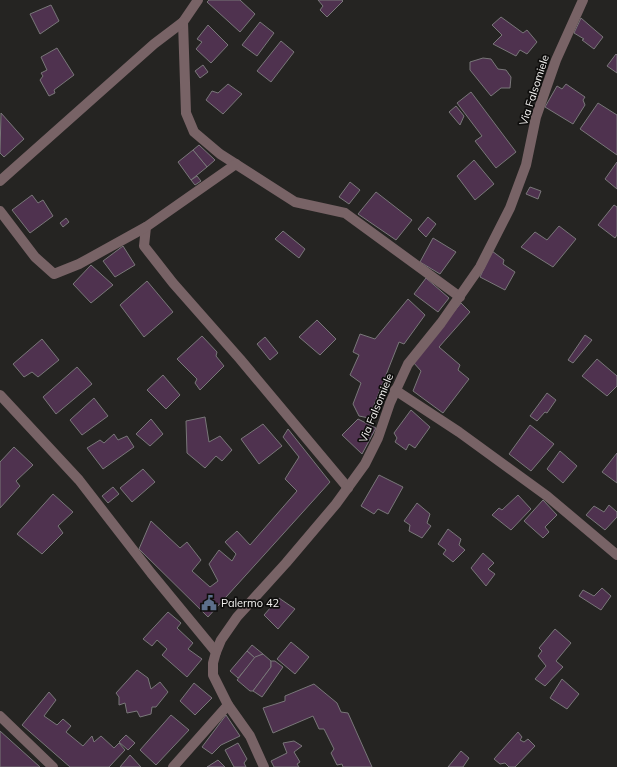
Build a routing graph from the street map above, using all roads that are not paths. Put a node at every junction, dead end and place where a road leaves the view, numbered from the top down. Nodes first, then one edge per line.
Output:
1 (198, 0) edge
2 (583, 0) edge
3 (182, 22) junction
4 (236, 164) junction
5 (0, 181) edge
6 (0, 211) edge
7 (146, 227) junction
8 (460, 297) junction
9 (395, 390) junction
10 (0, 395) edge
11 (348, 488) junction
12 (617, 555) edge
13 (216, 652) junction
14 (228, 705) junction
15 (0, 716) edge
16 (53, 767) edge
17 (173, 767) edge
18 (264, 767) edge

1 - 3 street
2 - 8 street, Via Falsomiele
3 - 4 street
3 - 5 street
4 - 7 street
4 - 8 street
6 - 7 street
7 - 11 street
8 - 9 street, Via Falsomiele
9 - 11 street, Via Falsomiele
9 - 12 street
10 - 13 street
11 - 13 street, Via Falsomiele
13 - 14 street, Via Falsomiele
14 - 17 street
14 - 18 street, Via Falsomiele
15 - 16 street

